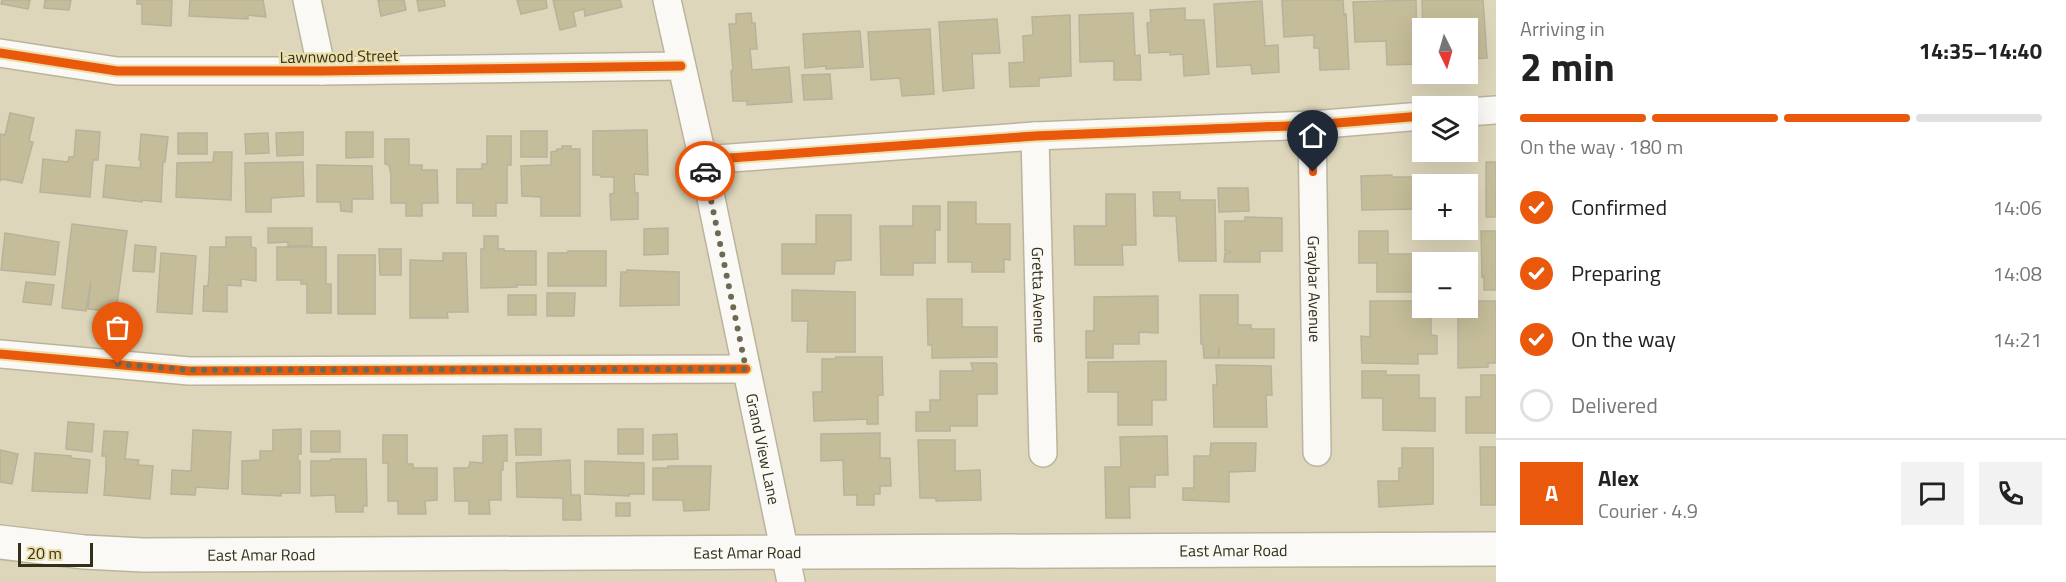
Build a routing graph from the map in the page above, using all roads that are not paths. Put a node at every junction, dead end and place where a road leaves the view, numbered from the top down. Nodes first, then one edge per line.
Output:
1 (306, 0) edge
2 (667, 0) edge
3 (0, 53) edge
4 (681, 66) junction
5 (322, 71) junction
6 (1496, 110) edge
7 (1478, 111) edge
8 (1412, 117) edge
9 (1312, 125) junction
10 (1035, 136) junction
11 (703, 160) junction
12 (0, 354) edge
13 (746, 369) junction
14 (1317, 452) dead end
15 (1043, 453) dead end
16 (0, 542) edge
17 (1496, 549) edge
18 (789, 568) edge

1 - 5 street
2 - 4 street, Grand View Lane
3 - 5 street, Lawnwood Street
4 - 5 street, Lawnwood Street
4 - 11 street, Grand View Lane
6 - 7 street
8 - 9 street
9 - 10 street
9 - 14 street, Graybar Avenue
10 - 11 street
10 - 15 street, Gretta Avenue
11 - 13 street, Grand View Lane
12 - 13 street
13 - 18 street, Grand View Lane
16 - 18 main road, East Amar Road
17 - 18 main road, East Amar Road

